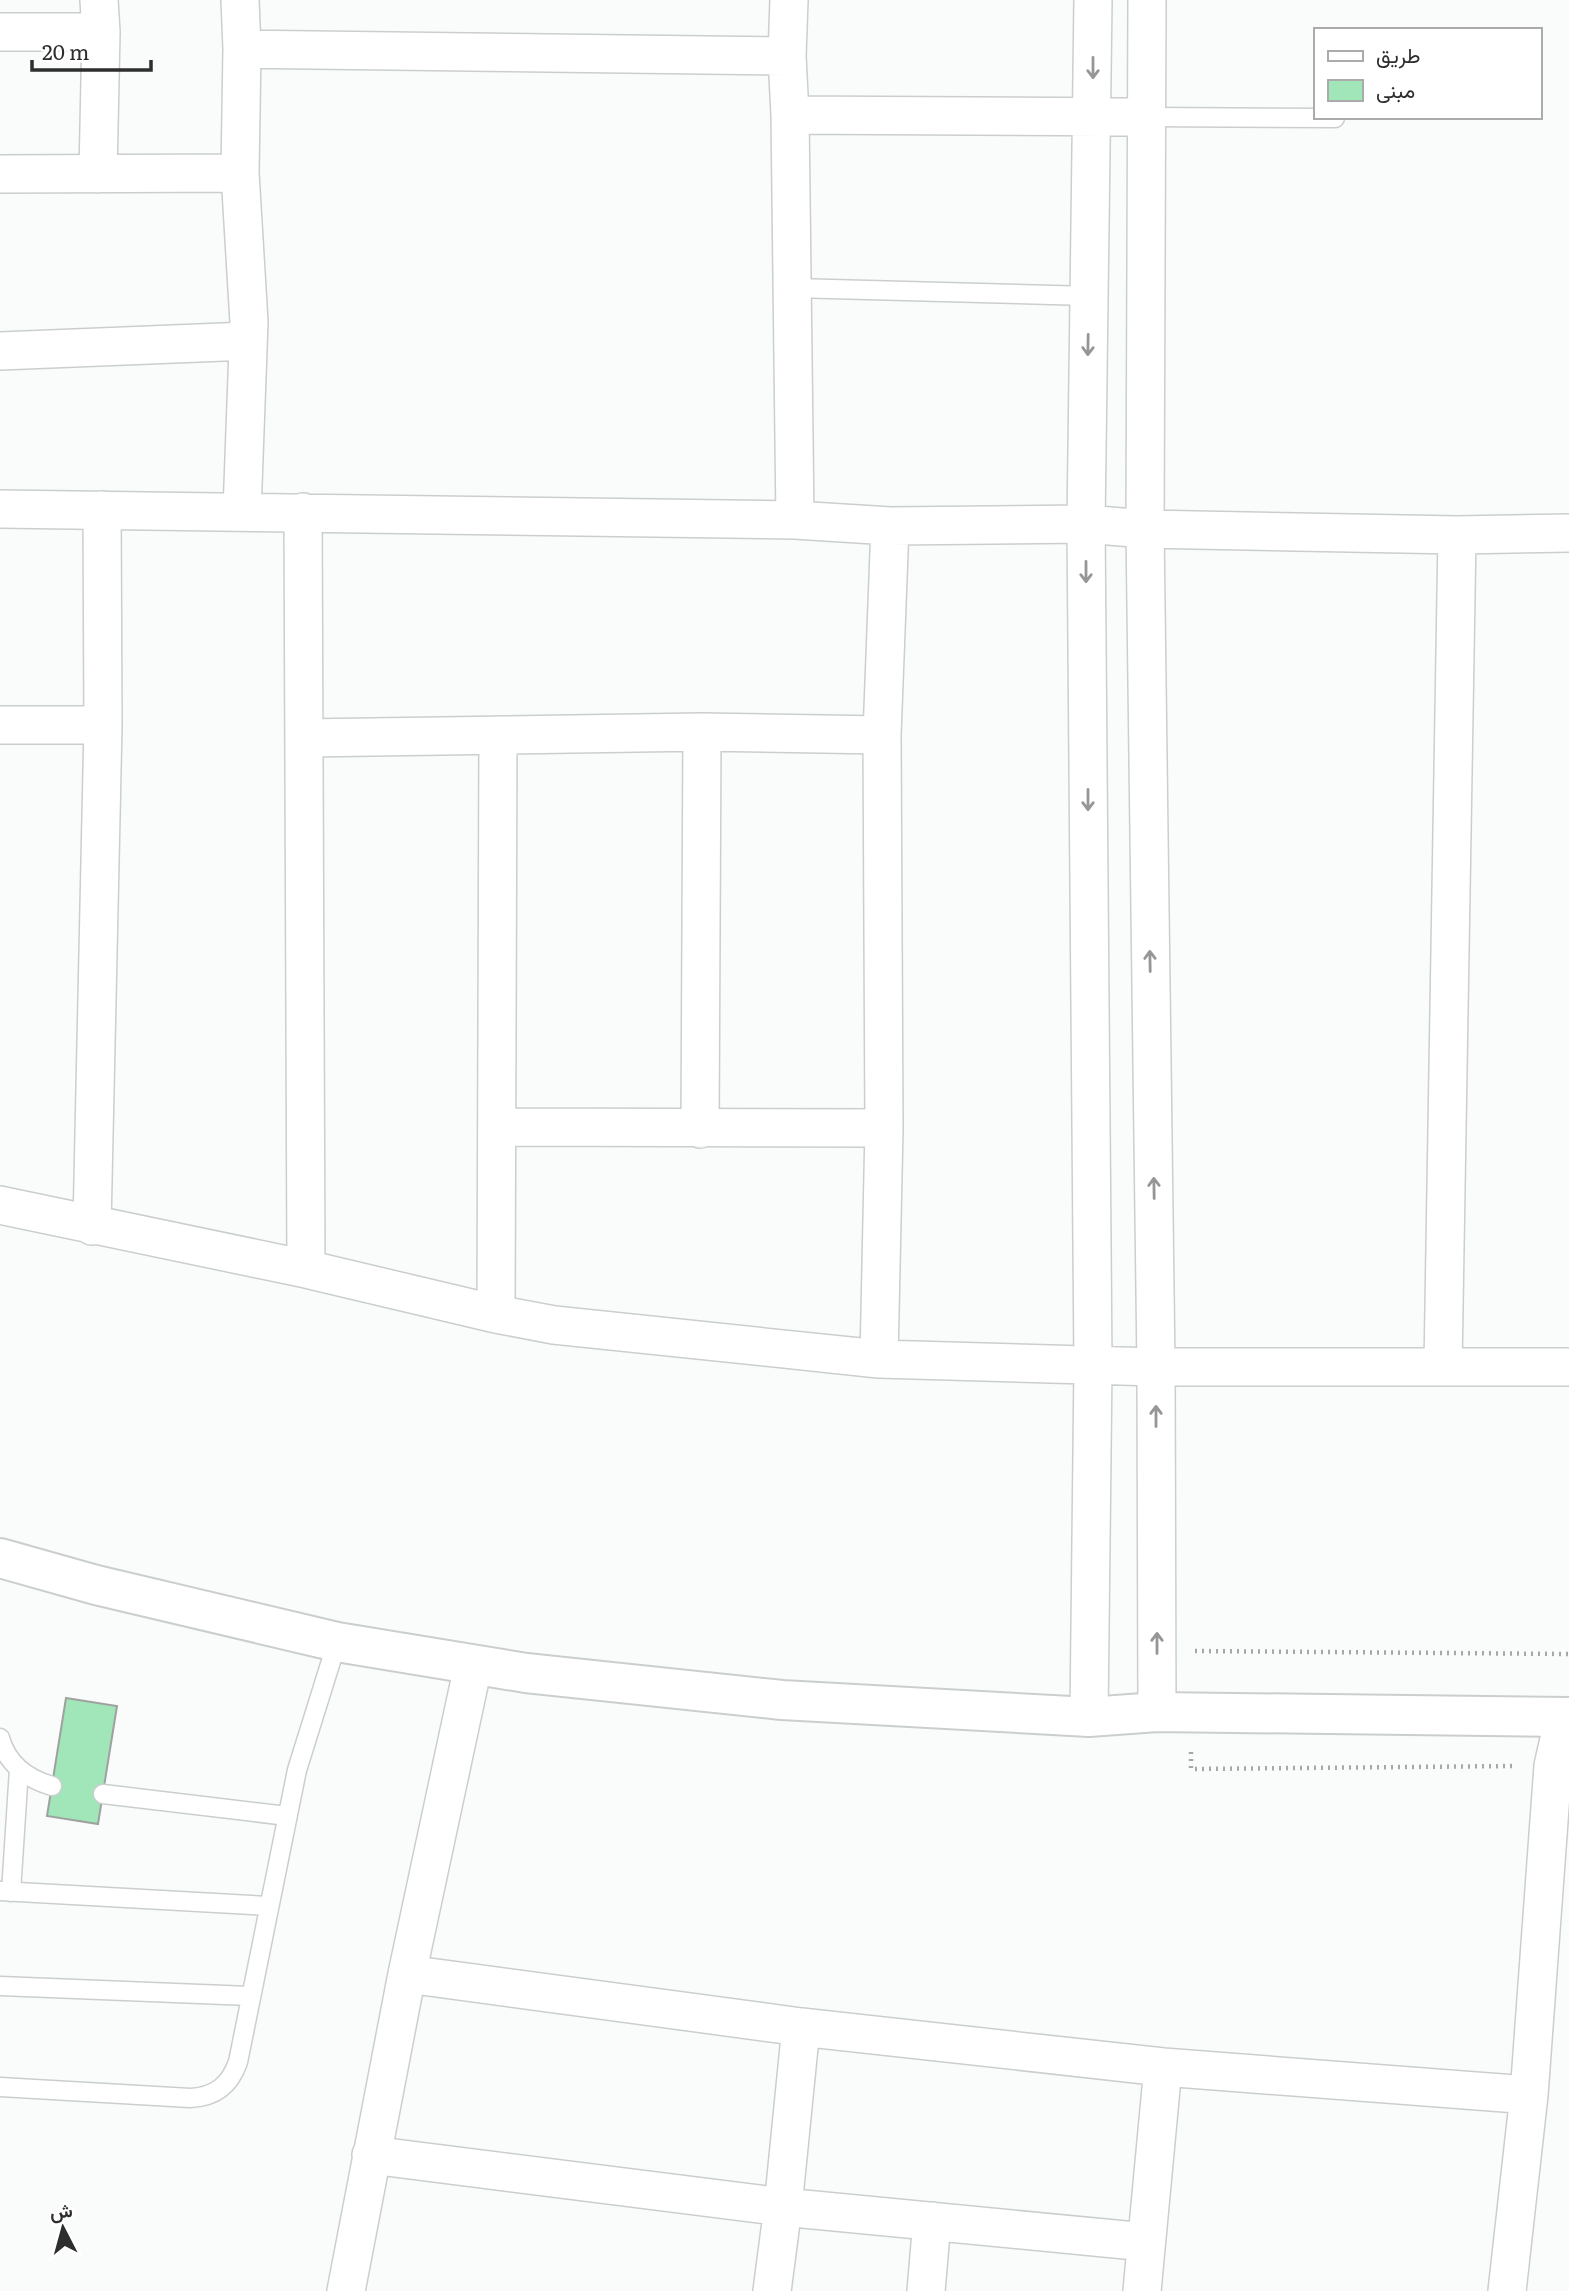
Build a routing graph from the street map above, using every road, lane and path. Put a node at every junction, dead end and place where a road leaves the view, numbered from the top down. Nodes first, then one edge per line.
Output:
1 (240, 0) edge
2 (789, 0) edge
3 (1093, 0) edge
4 (1147, 0) edge
5 (100, 16) edge
6 (0, 32) edge
7 (242, 49) junction
8 (788, 55) junction
9 (790, 115) junction
10 (1093, 117) junction
11 (1146, 117) junction
12 (1314, 118) edge
13 (240, 173) junction
14 (0, 174) edge
15 (98, 174) junction
16 (1091, 256) junction
17 (1147, 259) junction
18 (793, 288) junction
19 (1089, 296) junction
20 (248, 341) junction
21 (0, 351) edge
22 (0, 509) edge
23 (102, 510) junction
24 (242, 512) junction
25 (303, 512) junction
26 (795, 520) junction
27 (1086, 524) junction
28 (890, 526) junction
29 (1144, 528) junction
30 (1569, 533) edge
31 (1457, 535) junction
32 (0, 725) edge
33 (103, 725) junction
34 (702, 732) junction
35 (498, 735) junction
36 (882, 735) junction
37 (304, 738) junction
38 (498, 1127) junction
39 (884, 1128) junction
40 (700, 1129) junction
41 (0, 1205) edge
42 (92, 1226) junction
43 (306, 1269) junction
44 (496, 1314) junction
45 (879, 1359) junction
46 (1093, 1365) junction
47 (1443, 1366) junction
48 (1156, 1367) junction
49 (1569, 1367) edge
50 (0, 1558) edge
51 (337, 1643) junction
52 (1190, 1651) dead end
53 (1569, 1654) edge
54 (473, 1666) junction
55 (1174, 1712) junction
56 (1089, 1717) junction
57 (1566, 1717) edge
58 (0, 1738) edge
59 (1553, 1766) junction
60 (19, 1769) junction
61 (52, 1786) dead end
62 (103, 1794) dead end
63 (288, 1816) junction
64 (5, 1892) edge
65 (268, 1906) junction
66 (407, 1974) junction
67 (0, 1986) edge
68 (250, 1996) junction
69 (802, 2027) junction
70 (1163, 2067) junction
71 (0, 2087) edge
72 (1530, 2095) junction
73 (371, 2155) junction
74 (783, 2207) junction
75 (932, 2221) junction
76 (1146, 2242) junction
77 (346, 2291) edge
78 (772, 2291) edge
79 (926, 2291) edge
80 (1142, 2291) edge
81 (1507, 2291) edge

1 - 7 street
2 - 8 street
3 -> 10 street
4 - 11 street
5 - 6 street
5 - 15 street
7 - 8 street
7 - 13 street
8 - 9 street
9 - 10 street
9 - 18 street
10 - 11 street
10 - 16 street
11 - 12 lane
11 - 17 street
13 - 15 street
13 - 20 street
14 - 15 street
16 - 17 street
16 - 19 street
17 - 29 street
18 - 19 lane
18 - 26 street
19 -> 27 street
20 - 21 street
20 - 24 street
22 - 23 street
23 - 24 street
23 - 33 street
24 - 25 street
25 - 26 street
25 - 37 street
26 - 28 street
27 - 28 street
27 - 29 street
27 -> 46 street
28 - 36 street
29 - 31 street
48 -> 29 street
30 - 31 street
31 - 47 street
32 - 33 street
33 - 42 street
34 - 35 street
34 - 36 street
34 - 40 street
35 - 37 street
35 - 38 street
36 - 39 street
37 - 43 street
38 - 40 street
38 - 44 street
39 - 40 street
39 - 45 street
41 - 42 street
42 - 43 street
43 - 44 street
44 - 45 street
45 - 46 street
46 - 48 street
46 - 56 street
47 - 48 street
47 - 49 street
55 -> 48 street
50 - 51 main road
51 - 54 main road
51 - 63 lane
52 - 53 path
54 - 56 main road
54 - 66 street
55 - 56 main road
55 - 57 main road
55 - 59 path
57 - 59 street
58 - 60 lane
59 - 72 street
60 - 61 lane
60 - 64 lane
62 - 63 lane
63 - 65 lane
64 - 65 lane
65 - 68 lane
66 - 69 street
66 - 73 street
67 - 68 lane
68 - 71 lane
69 - 70 street
69 - 74 street
70 - 72 street
70 - 76 street
72 - 81 street
73 - 74 street
73 - 77 street
74 - 75 street
74 - 78 street
75 - 76 street
75 - 79 street
76 - 80 street

